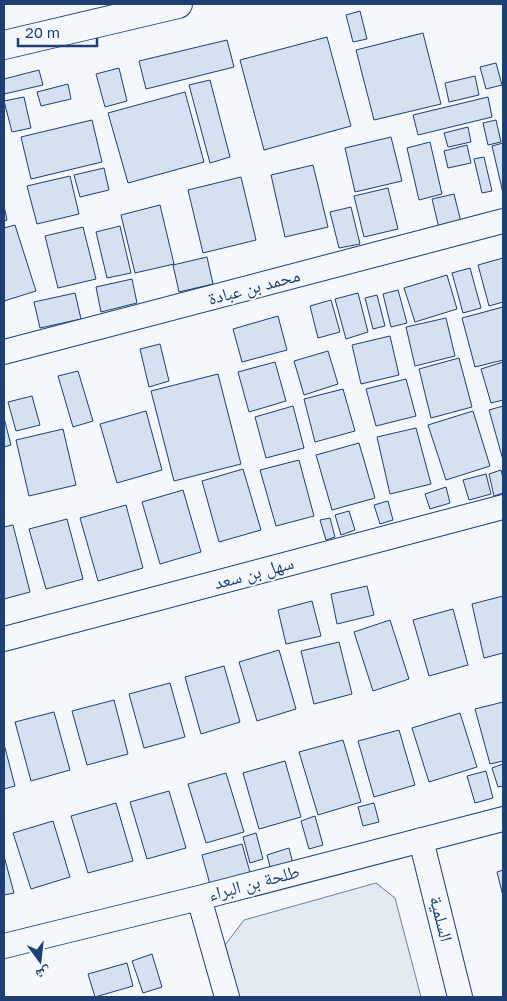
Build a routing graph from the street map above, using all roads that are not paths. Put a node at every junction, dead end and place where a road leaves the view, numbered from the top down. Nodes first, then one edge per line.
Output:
1 (178, 4) edge
2 (4, 45) edge
3 (503, 221) edge
4 (4, 352) edge
5 (503, 507) edge
6 (4, 639) edge
7 (503, 820) edge
8 (421, 840) junction
9 (199, 898) junction
10 (4, 946) edge
11 (227, 997) edge
12 (460, 997) edge

1 - 2 street
3 - 4 street, محمد بن عبادة
5 - 6 street, سهل بن سعد
7 - 8 street, طلحة بن البراء
8 - 9 street, طلحة بن البراء
8 - 12 street, السلمية
9 - 10 street, طلحة بن البراء
9 - 11 street

